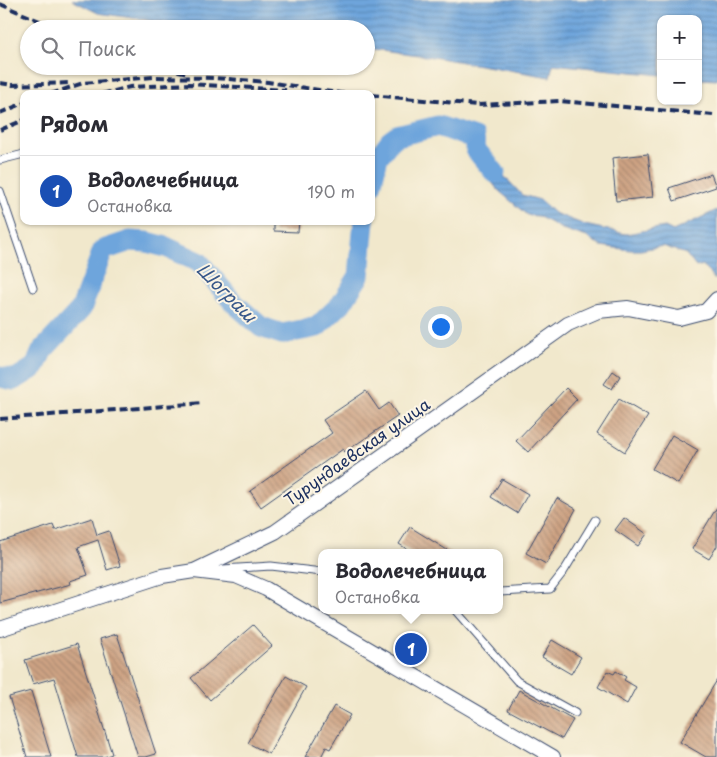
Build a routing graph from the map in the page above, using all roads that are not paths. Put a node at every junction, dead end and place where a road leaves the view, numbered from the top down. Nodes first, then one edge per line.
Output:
1 (20, 155) edge
2 (0, 160) edge
3 (0, 190) edge
4 (33, 288) dead end
5 (717, 299) edge
6 (595, 520) dead end
7 (194, 571) junction
8 (318, 572) edge
9 (503, 592) edge
10 (459, 614) edge
11 (0, 629) edge
12 (575, 713) dead end
13 (553, 757) edge

1 - 2 lane
3 - 4 lane
5 - 7 street, Турундаевская улица
6 - 9 lane
7 - 8 lane
7 - 11 street, Турундаевская улица
7 - 13 street
10 - 12 lane

